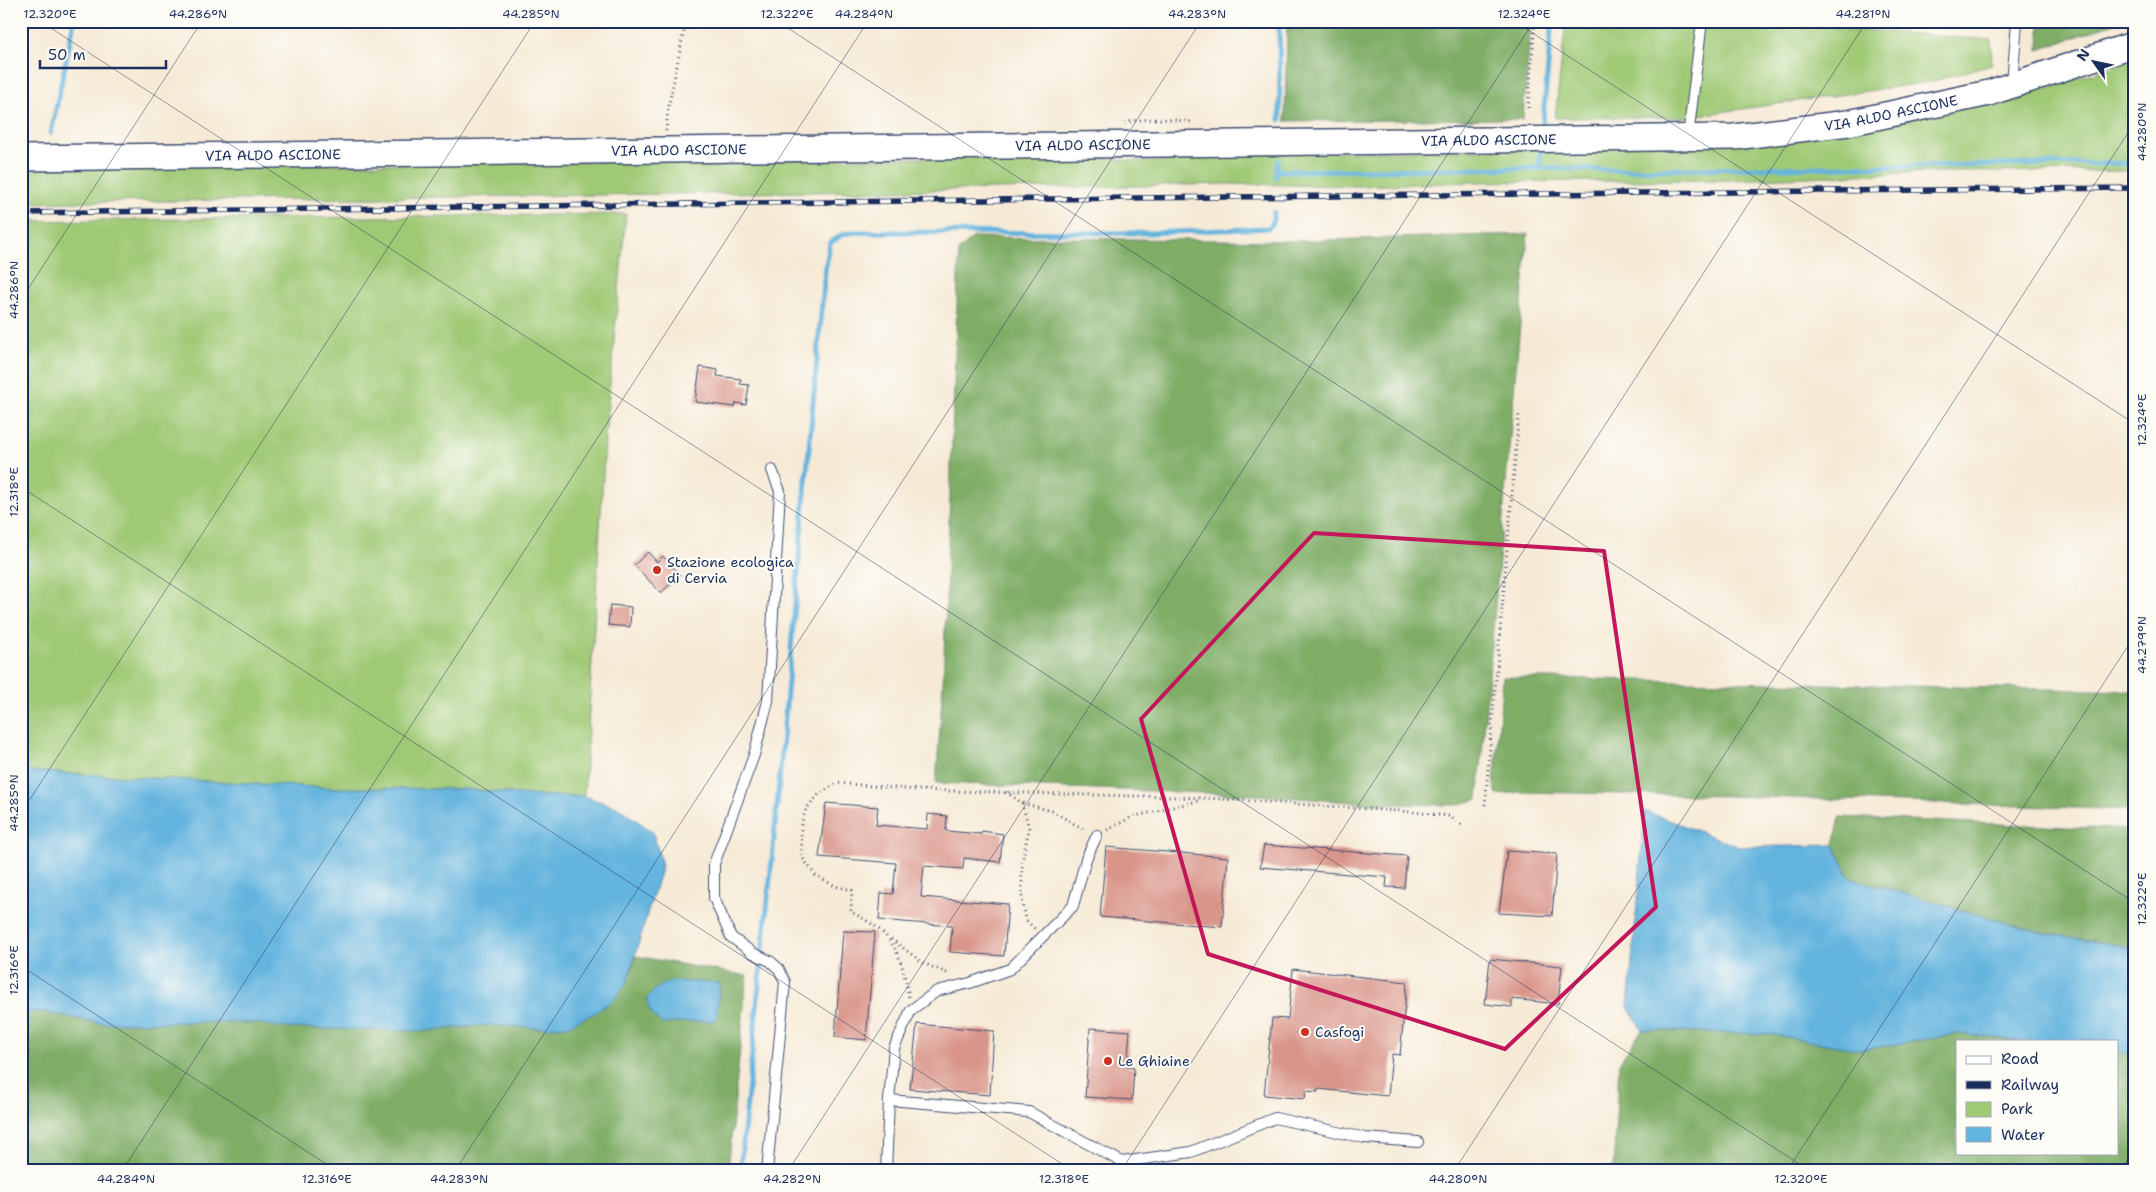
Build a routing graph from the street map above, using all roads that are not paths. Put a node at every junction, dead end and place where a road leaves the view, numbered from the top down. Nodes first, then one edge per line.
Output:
1 (1702, 21) edge
2 (2011, 21) edge
3 (2135, 44) edge
4 (2012, 86) junction
5 (1688, 138) junction
6 (21, 158) edge
7 (772, 470) dead end
8 (1097, 835) road end
9 (889, 1100) junction
10 (1418, 1142) dead end
11 (767, 1171) edge
12 (886, 1171) edge

1 - 5 lane
2 - 4 lane
3 - 4 street, VIA ALDO ASCIONE
4 - 5 street, VIA ALDO ASCIONE
5 - 6 street, VIA ALDO ASCIONE
7 - 11 lane
8 - 9 lane
9 - 10 lane
9 - 12 lane

